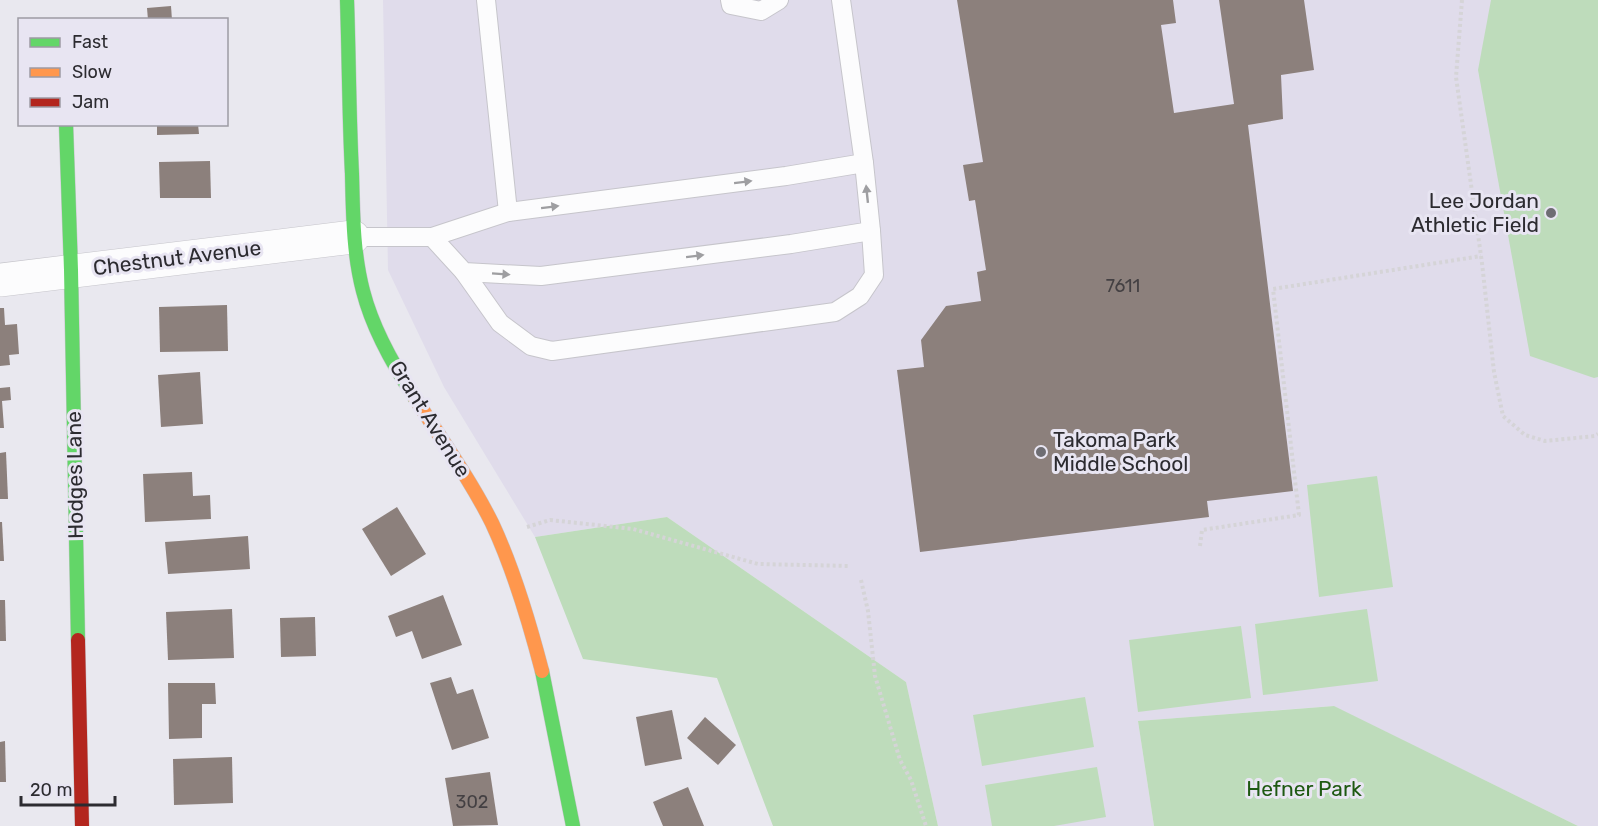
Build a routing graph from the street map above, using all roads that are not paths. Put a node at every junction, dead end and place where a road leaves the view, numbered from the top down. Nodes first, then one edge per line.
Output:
1 (347, 0) edge
2 (486, 0) edge
3 (779, 0) edge
4 (841, 0) edge
5 (731, 2) edge
6 (66, 126) edge
7 (864, 163) junction
8 (508, 212) junction
9 (871, 231) junction
10 (353, 237) junction
11 (432, 237) junction
12 (71, 270) junction
13 (464, 272) junction
14 (0, 280) edge
15 (82, 826) edge
16 (573, 826) edge

1 - 10 street, Grant Avenue
2 - 8 lane
3 - 5 lane
4 - 7 lane
6 - 12 street, Hodges Lane
8 -> 7 lane
9 -> 7 lane
8 - 11 lane
13 -> 9 lane
9 - 13 lane
10 - 11 lane
10 - 12 street, Chestnut Avenue
10 - 16 street, Grant Avenue
11 - 13 lane
12 - 14 street, Chestnut Avenue
12 - 15 street, Hodges Lane

